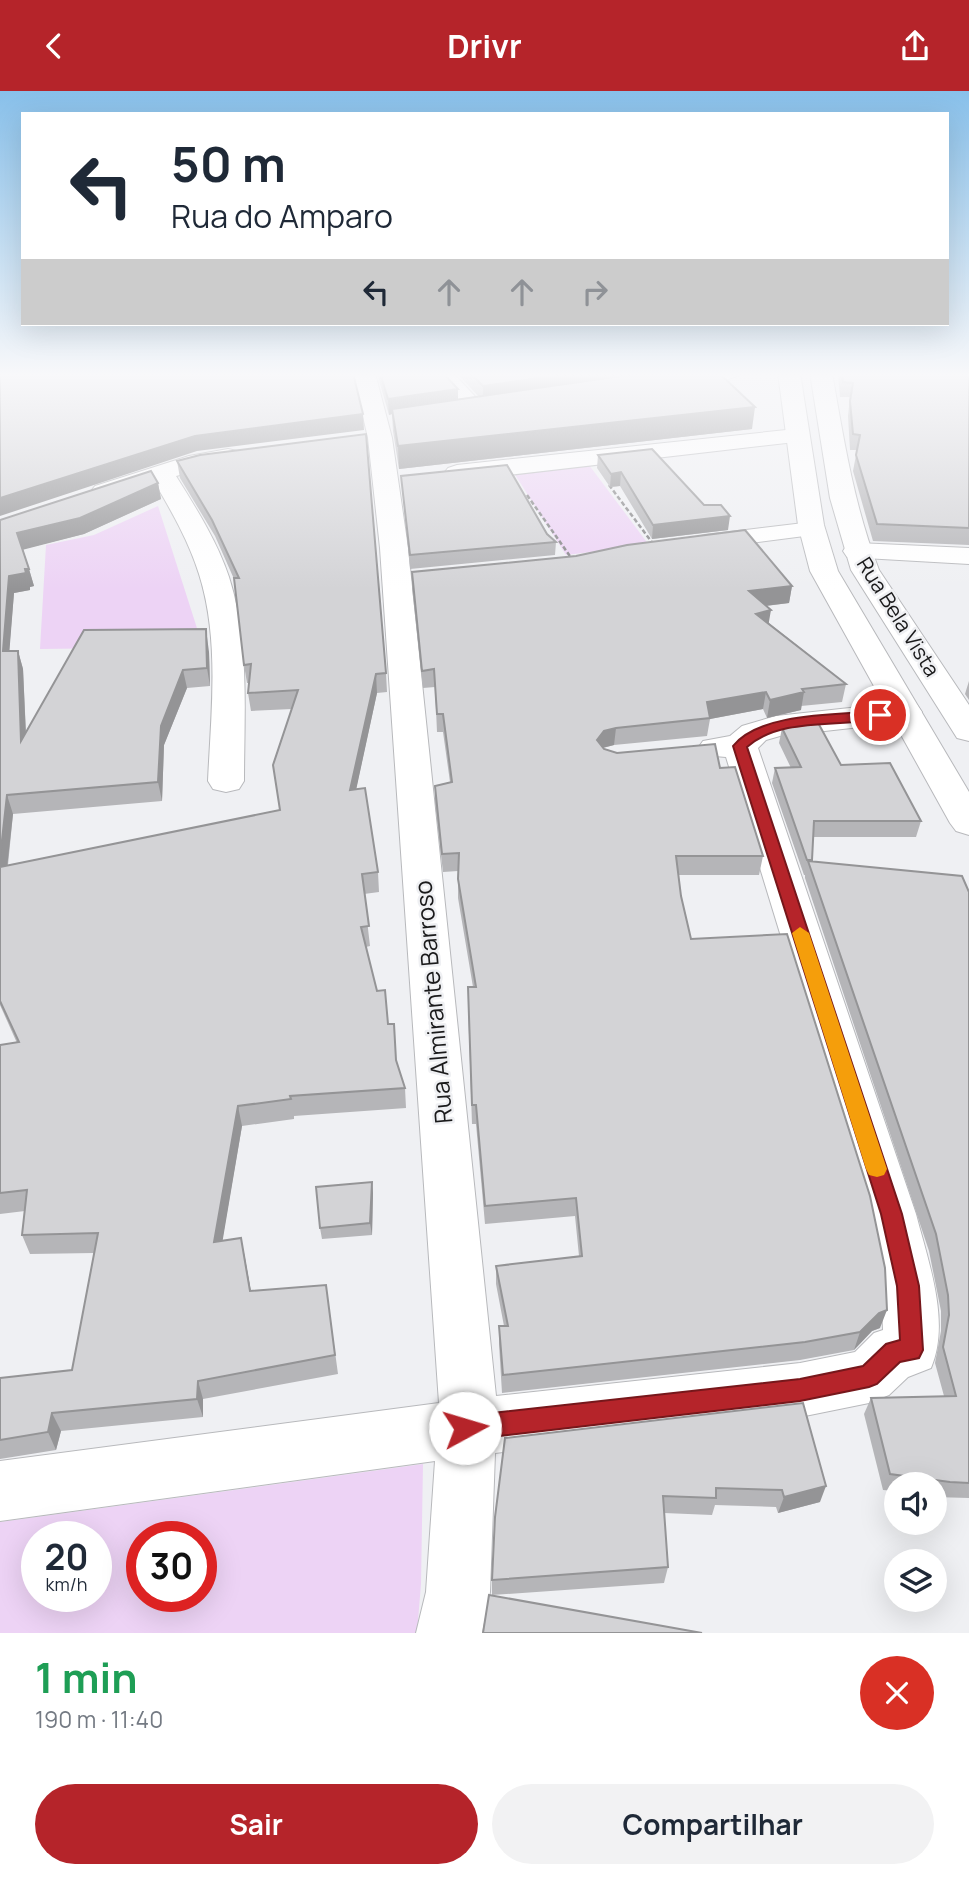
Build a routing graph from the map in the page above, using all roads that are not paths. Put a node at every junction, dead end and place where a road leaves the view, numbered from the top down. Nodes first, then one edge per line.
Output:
1 (387, 445) edge
2 (715, 445) edge
3 (798, 445) edge
4 (834, 445) edge
5 (249, 453) edge
6 (161, 472) junction
7 (408, 479) junction
8 (81, 498) edge
9 (812, 529) junction
10 (657, 548) edge
11 (857, 551) junction
12 (969, 556) edge
13 (905, 712) junction
14 (969, 731) edge
15 (740, 746) junction
16 (684, 751) edge
17 (226, 781) dead end
18 (969, 823) edge
19 (465, 1428) junction
20 (0, 1491) edge
21 (449, 1633) edge

1 - 7 street, Rua Almirante Barroso
2 - 7 street
3 - 9 street, Rua Bela Vista
4 - 11 street, Rua Bela Vista
5 - 6 street
6 - 8 street
6 - 17 street
7 - 19 street, Rua Almirante Barroso
9 - 10 street
9 - 13 street, Rua Bela Vista
11 - 12 street
11 - 14 street, Rua Bela Vista
13 - 15 street
13 - 18 street, Rua Bela Vista
15 - 16 street
15 - 19 street
19 - 20 street
19 - 21 street, Rua Almirante Barroso

